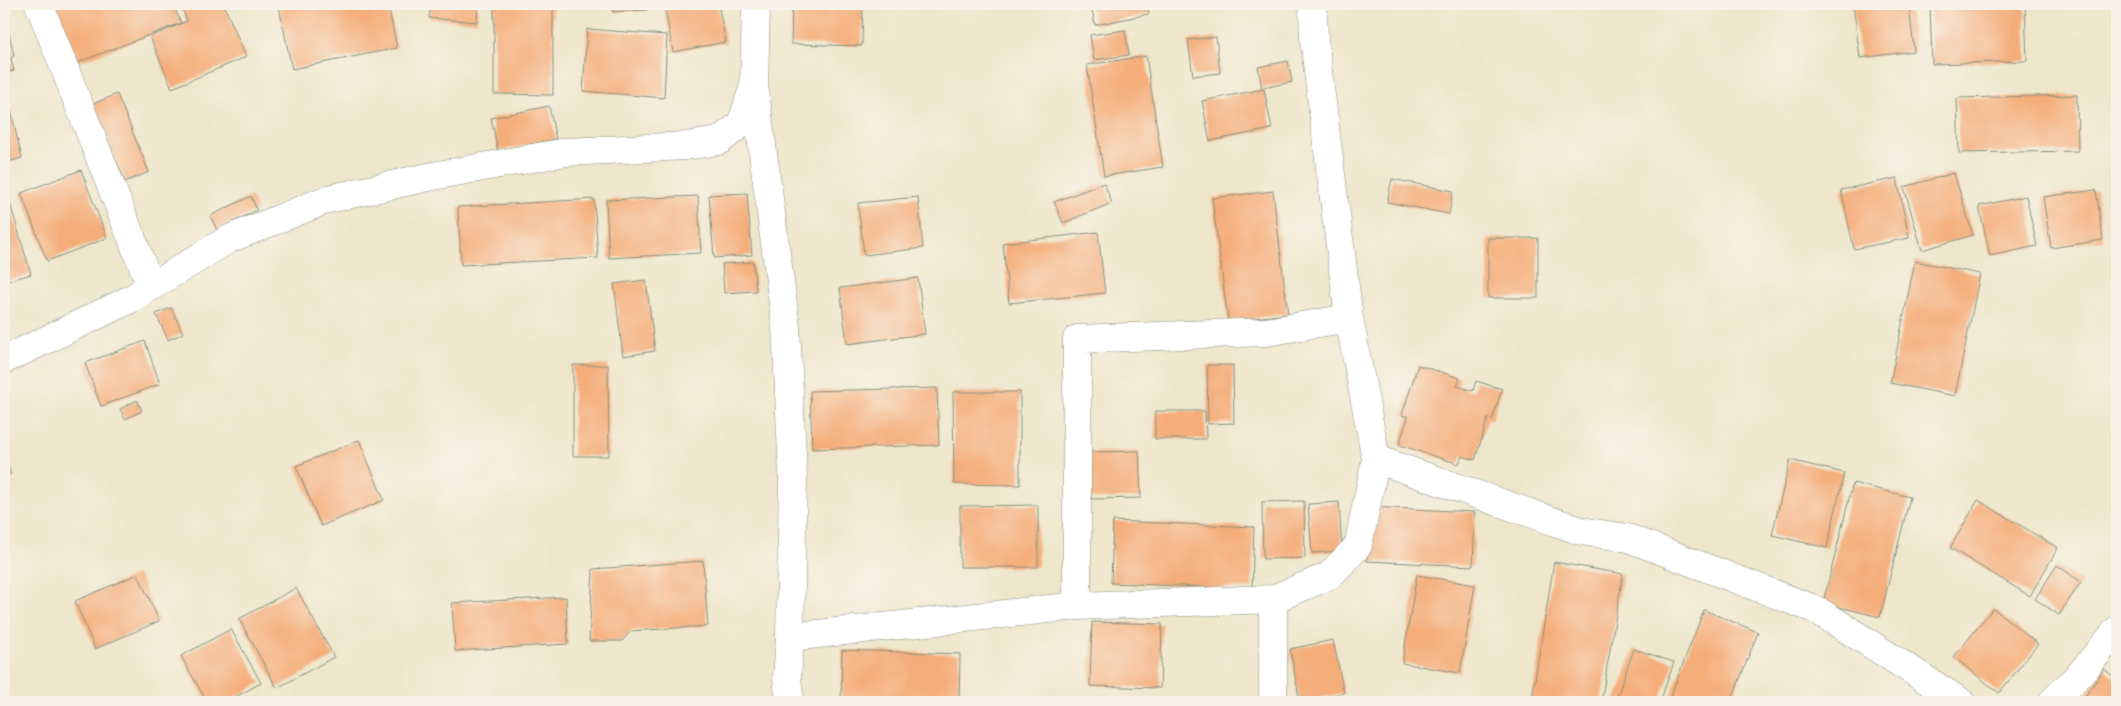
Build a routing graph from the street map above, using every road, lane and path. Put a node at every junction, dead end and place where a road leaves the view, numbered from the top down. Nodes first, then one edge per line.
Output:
1 (39, 4) edge
2 (756, 4) edge
3 (1313, 4) edge
4 (754, 86) junction
5 (151, 287) junction
6 (1349, 318) junction
7 (4, 360) edge
8 (1376, 459) junction
9 (1273, 599) junction
10 (1077, 606) junction
11 (2117, 630) edge
12 (790, 637) junction
13 (790, 702) edge
14 (1273, 702) edge
15 (1961, 702) edge
16 (2052, 702) edge

1 - 5 street
2 - 4 street
3 - 6 street
4 - 5 street
4 - 12 street
5 - 7 street
6 - 8 street
6 - 10 street
8 - 9 street
8 - 15 street
9 - 10 street
9 - 14 street
10 - 12 street
11 - 16 street
12 - 13 street

